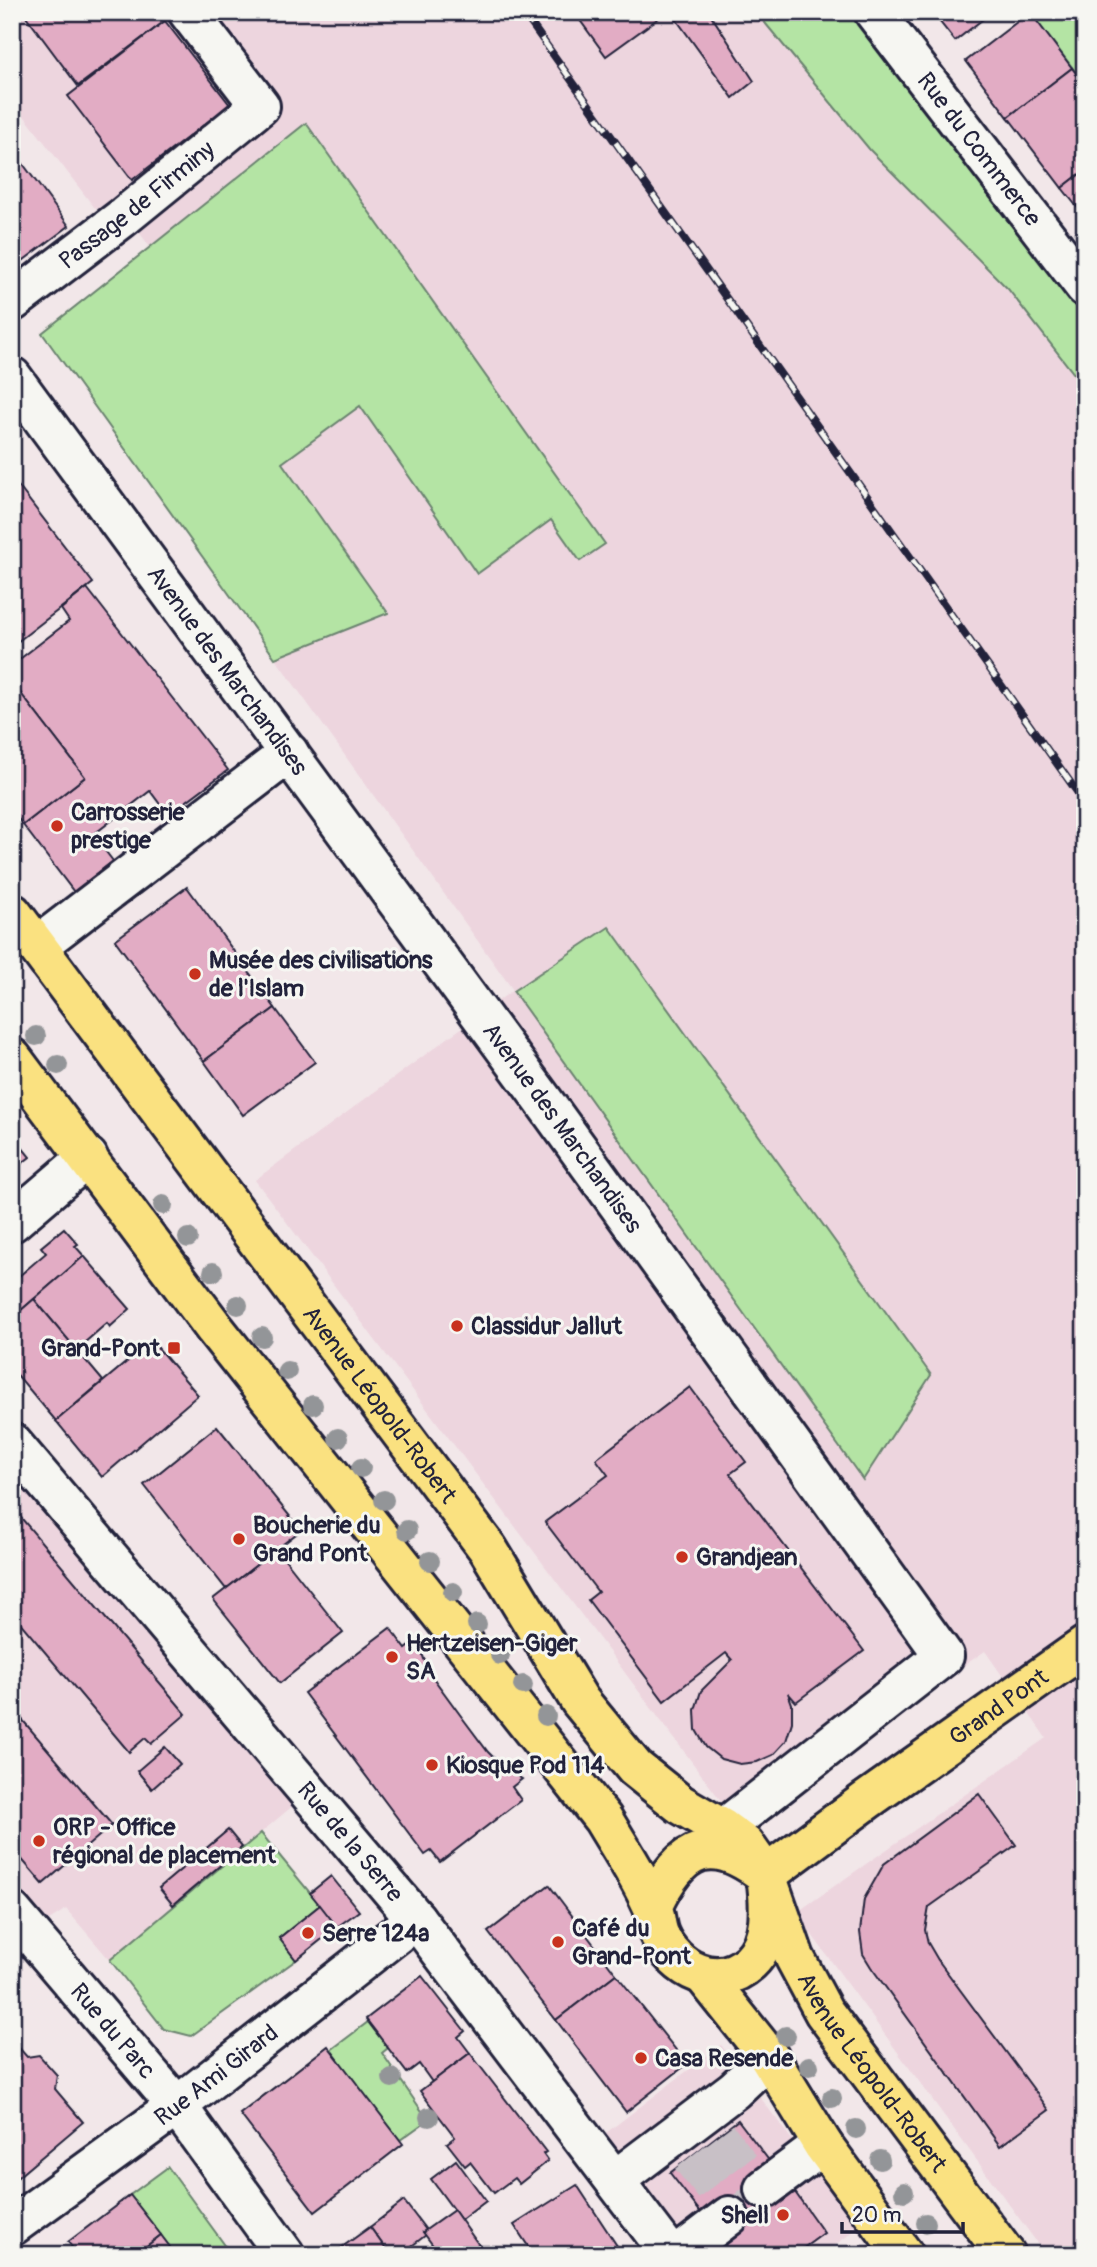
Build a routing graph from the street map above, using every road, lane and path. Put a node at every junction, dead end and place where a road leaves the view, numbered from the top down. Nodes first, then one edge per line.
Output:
1 (188, 12) edge
2 (874, 12) edge
3 (1085, 287) edge
4 (12, 302) edge
5 (12, 377) edge
6 (289, 753) junction
7 (12, 913) edge
8 (37, 946) junction
9 (12, 1058) edge
10 (88, 1157) junction
11 (12, 1222) edge
12 (12, 1443) edge
13 (1085, 1646) edge
14 (723, 1829) junction
15 (766, 1875) junction
16 (653, 1905) junction
17 (12, 1912) edge
18 (416, 1919) junction
19 (705, 1976) junction
20 (769, 2057) junction
21 (177, 2106) junction
22 (823, 2145) junction
23 (615, 2180) junction
24 (764, 2189) dead end
25 (729, 2216) dead end
26 (12, 2225) edge
27 (285, 2255) edge
28 (671, 2255) edge
29 (678, 2255) edge
30 (904, 2255) edge
31 (1006, 2255) edge

1 - 4 street, Passage de Firminy
2 - 3 street, Rue du Commerce
5 - 6 street, Avenue des Marchandises
6 - 8 street
6 - 14 street, Avenue des Marchandises
7 - 8 main road, Avenue Léopold-Robert
8 - 14 main road, Avenue Léopold-Robert
9 - 10 main road
10 - 11 street
10 - 16 main road
12 - 18 street, Rue de la Serre
13 - 15 main road, Grand Pont
14 - 15 main road, Avenue Léopold-Robert
15 - 16 main road
15 - 19 main road, Avenue Léopold-Robert
15 - 31 main road, Avenue Léopold-Robert
16 - 19 main road
17 - 21 street, Rue du Parc
18 - 21 street, Rue Ami Girard
18 - 23 street, Rue de la Serre
19 - 20 main road
20 - 22 main road
20 - 23 street
21 - 26 street, Rue Ami Girard
21 - 27 street, Rue du Parc
22 - 24 street
22 - 30 main road
23 - 28 street, Rue de la Serre
25 - 29 street

